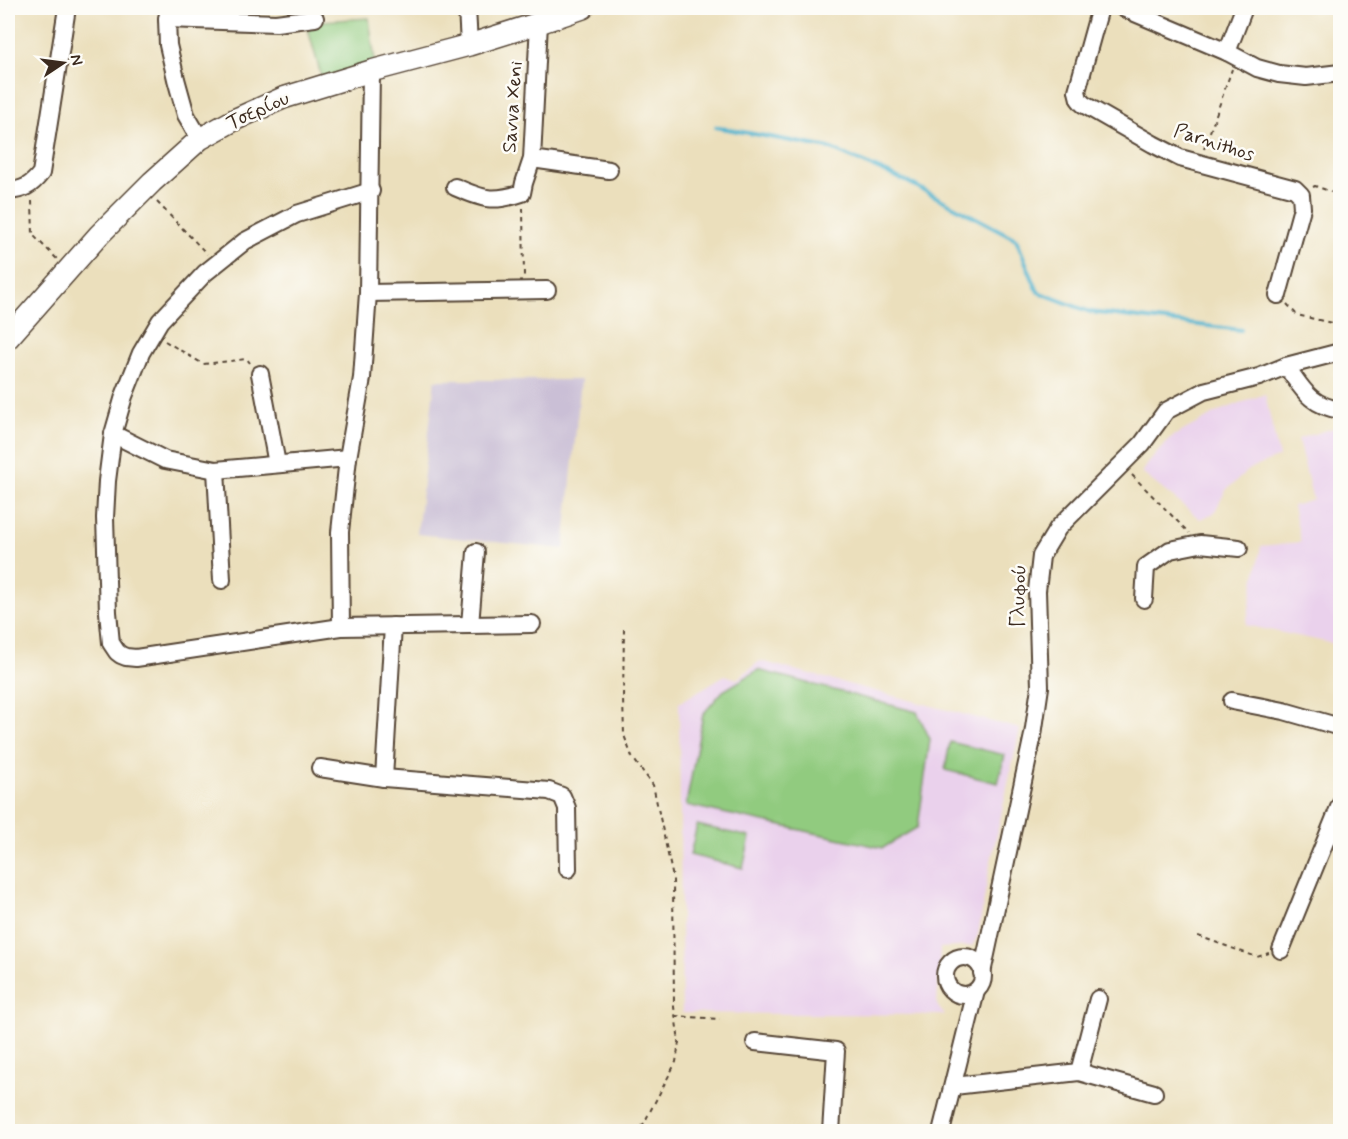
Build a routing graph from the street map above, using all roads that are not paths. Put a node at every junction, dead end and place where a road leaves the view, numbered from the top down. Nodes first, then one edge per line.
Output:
1 (67, 8) edge
2 (467, 8) edge
3 (583, 8) edge
4 (1100, 8) edge
5 (1123, 8) edge
6 (1244, 8) edge
7 (168, 13) edge
8 (315, 18) dead end
9 (539, 24) junction
10 (469, 45) junction
11 (1232, 54) junction
12 (371, 71) junction
13 (1341, 73) edge
14 (200, 139) junction
15 (532, 159) junction
16 (609, 170) dead end
17 (455, 187) dead end
18 (8, 191) edge
19 (371, 191) junction
20 (547, 290) dead end
21 (369, 293) junction
22 (1278, 295) road end
23 (8, 338) edge
24 (1341, 352) edge
25 (1286, 366) junction
26 (260, 374) road end
27 (1341, 410) edge
28 (113, 434) junction
29 (348, 458) junction
30 (277, 464) junction
31 (216, 470) junction
32 (1239, 548) dead end
33 (476, 552) dead end
34 (222, 580) dead end
35 (1144, 599) dead end
36 (532, 624) dead end
37 (470, 625) junction
38 (393, 626) junction
39 (341, 627) junction
40 (1232, 701) dead end
41 (1341, 727) edge
42 (320, 768) dead end
43 (384, 778) junction
44 (1341, 805) edge
45 (568, 869) dead end
46 (1281, 950) road end
47 (982, 973) junction
48 (976, 990) junction
49 (1098, 999) dead end
50 (755, 1042) dead end
51 (1079, 1072) junction
52 (954, 1086) junction
53 (1154, 1093) dead end
54 (831, 1131) edge
55 (941, 1131) edge

1 - 18 street
2 - 10 street
3 - 9 main road, Τσερίου
4 - 22 street, Parnithos
5 - 11 street
6 - 11 street
7 - 8 street
7 - 14 street
9 - 10 main road, Τσερίου
9 - 15 street, Savva Xeni
10 - 12 main road, Τσερίου
11 - 13 street
12 - 14 main road, Τσερίου
12 - 19 street
14 - 23 main road, Τσερίου
15 - 16 street
15 - 17 street, Savva Xeni
19 - 21 street
19 - 28 street
20 - 21 street
21 - 29 street
24 - 25 street, Γλυφού
25 - 27 street
25 - 47 street, Γλυφού
26 - 30 street
28 - 31 street
28 - 39 street
29 - 30 street
29 - 39 street
30 - 31 street
31 - 34 street
32 - 35 street
33 - 37 street
36 - 37 street
37 - 38 street
38 - 39 street
38 - 43 street
40 - 41 street
42 - 43 street
43 - 45 street
44 - 46 street
47 - 48 street
47 - 48 street
48 - 52 street
49 - 51 street
50 - 54 street
51 - 52 street
51 - 53 street
52 - 55 street

